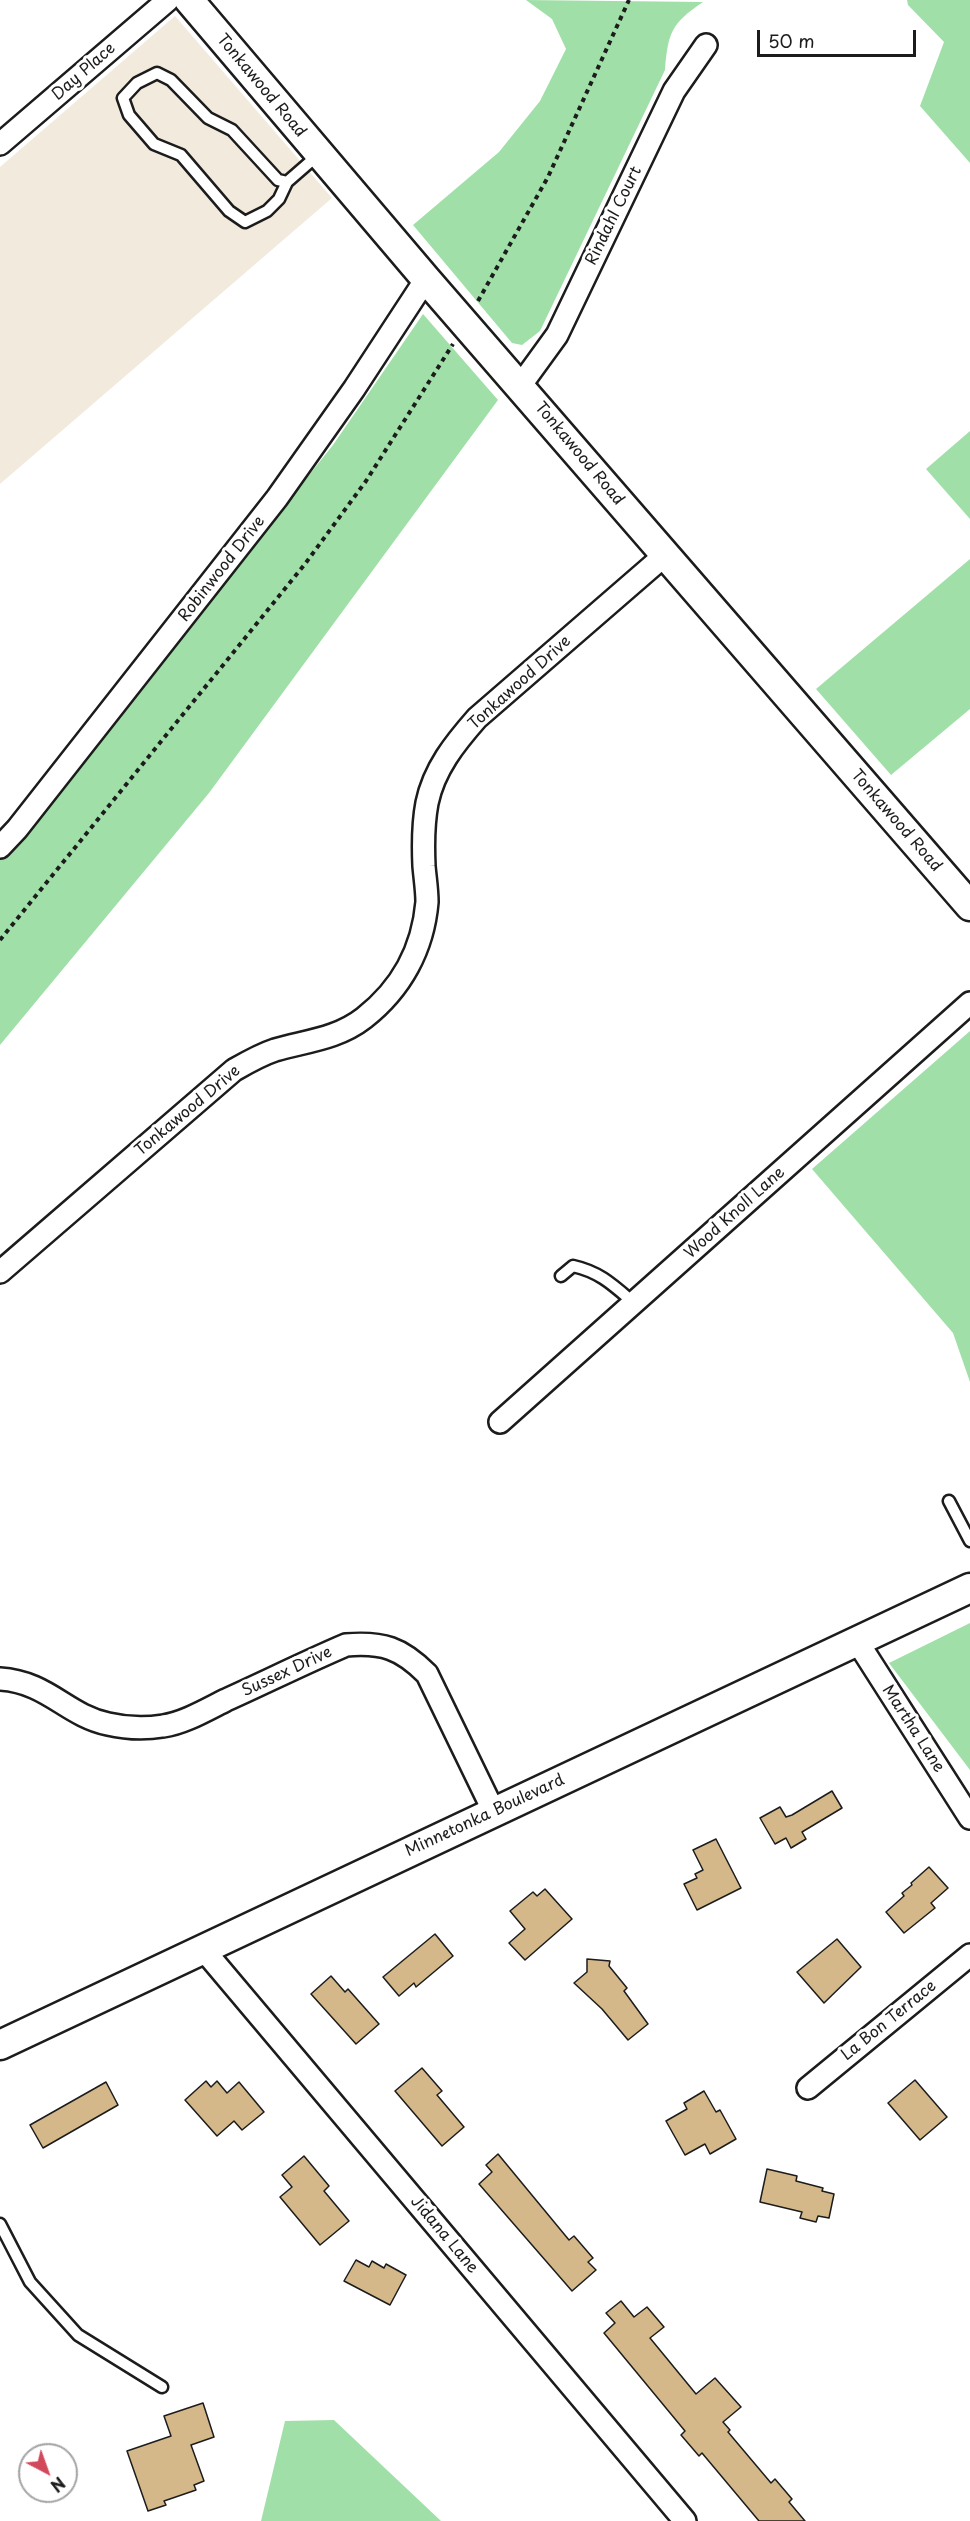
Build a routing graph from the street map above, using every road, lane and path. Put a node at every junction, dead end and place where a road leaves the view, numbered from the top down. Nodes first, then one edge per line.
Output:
1 (168, 0) edge
2 (189, 0) edge
3 (629, 0) edge
4 (706, 45) dead end
5 (0, 144) edge
6 (318, 154) junction
7 (287, 182) junction
8 (426, 279) junction
9 (465, 323) junction
10 (520, 386) junction
11 (665, 555) junction
12 (0, 847) edge
13 (970, 906) edge
14 (0, 940) edge
15 (970, 1003) edge
16 (0, 1272) edge
17 (561, 1276) dead end
18 (634, 1303) junction
19 (500, 1422) dead end
20 (949, 1501) dead end
21 (970, 1541) edge
22 (970, 1588) edge
23 (857, 1641) junction
24 (0, 1679) edge
25 (494, 1812) junction
26 (970, 1818) edge
27 (203, 1949) junction
28 (970, 1955) edge
29 (0, 2045) edge
30 (808, 2088) dead end
31 (0, 2224) edge
32 (162, 2387) dead end
33 (685, 2521) edge

1 - 5 street, Day Place
2 - 6 street, Tonkawood Road
3 - 9 path
4 - 10 street, Rindahl Court
6 - 7 lane
6 - 8 street, Tonkawood Road
7 - 7 lane
8 - 9 street, Tonkawood Road
8 - 12 street, Robinwood Drive
9 - 10 street, Tonkawood Road
9 - 14 path
10 - 11 street, Tonkawood Road
11 - 13 street, Tonkawood Road
11 - 16 street, Tonkawood Drive
15 - 18 street, Wood Knoll Lane
17 - 18 lane
18 - 19 street, Wood Knoll Lane
20 - 21 lane
22 - 23 street, Minnetonka Boulevard
23 - 25 street, Minnetonka Boulevard
23 - 26 street, Martha Lane
24 - 25 street, Sussex Drive
25 - 27 street, Minnetonka Boulevard
27 - 29 street, Minnetonka Boulevard
27 - 33 street, Jidana Lane
28 - 30 street, La Bon Terrace
31 - 32 lane

